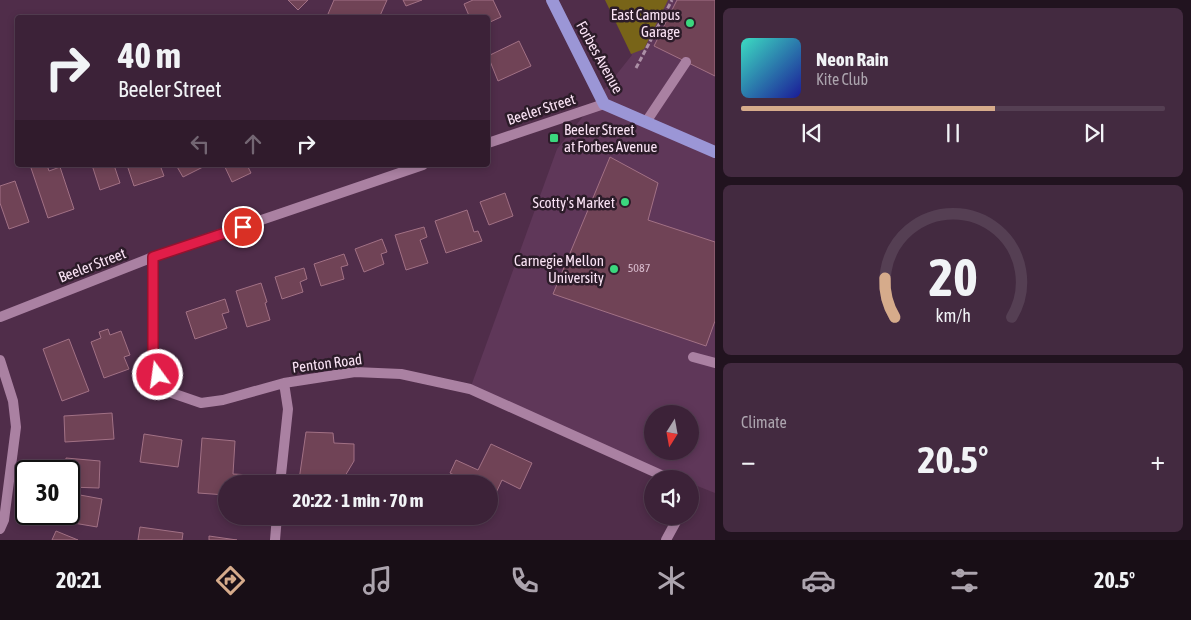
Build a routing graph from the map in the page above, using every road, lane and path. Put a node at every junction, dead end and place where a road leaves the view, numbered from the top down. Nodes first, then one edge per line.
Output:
1 (552, 0) edge
2 (672, 0) edge
3 (686, 62) dead end
4 (636, 68) dead end
5 (604, 104) junction
6 (646, 122) junction
7 (490, 142) edge
8 (715, 152) edge
9 (417, 167) edge
10 (153, 257) junction
11 (0, 317) edge
12 (692, 357) dead end
13 (0, 360) edge
14 (715, 363) edge
15 (284, 383) junction
16 (650, 470) edge
17 (281, 475) edge
18 (276, 525) edge
19 (674, 525) edge
20 (0, 529) edge
21 (275, 540) edge
22 (666, 540) edge

1 - 5 main road, Forbes Avenue
2 - 4 path
3 - 6 street
5 - 6 main road, Forbes Avenue
5 - 7 street, Beeler Street
6 - 8 main road, Forbes Avenue
9 - 10 street, Beeler Street
10 - 11 street, Beeler Street
10 - 15 street, Penton Road
12 - 14 street
13 - 20 street
15 - 16 street, Penton Road
15 - 17 street
18 - 21 street
19 - 22 street

